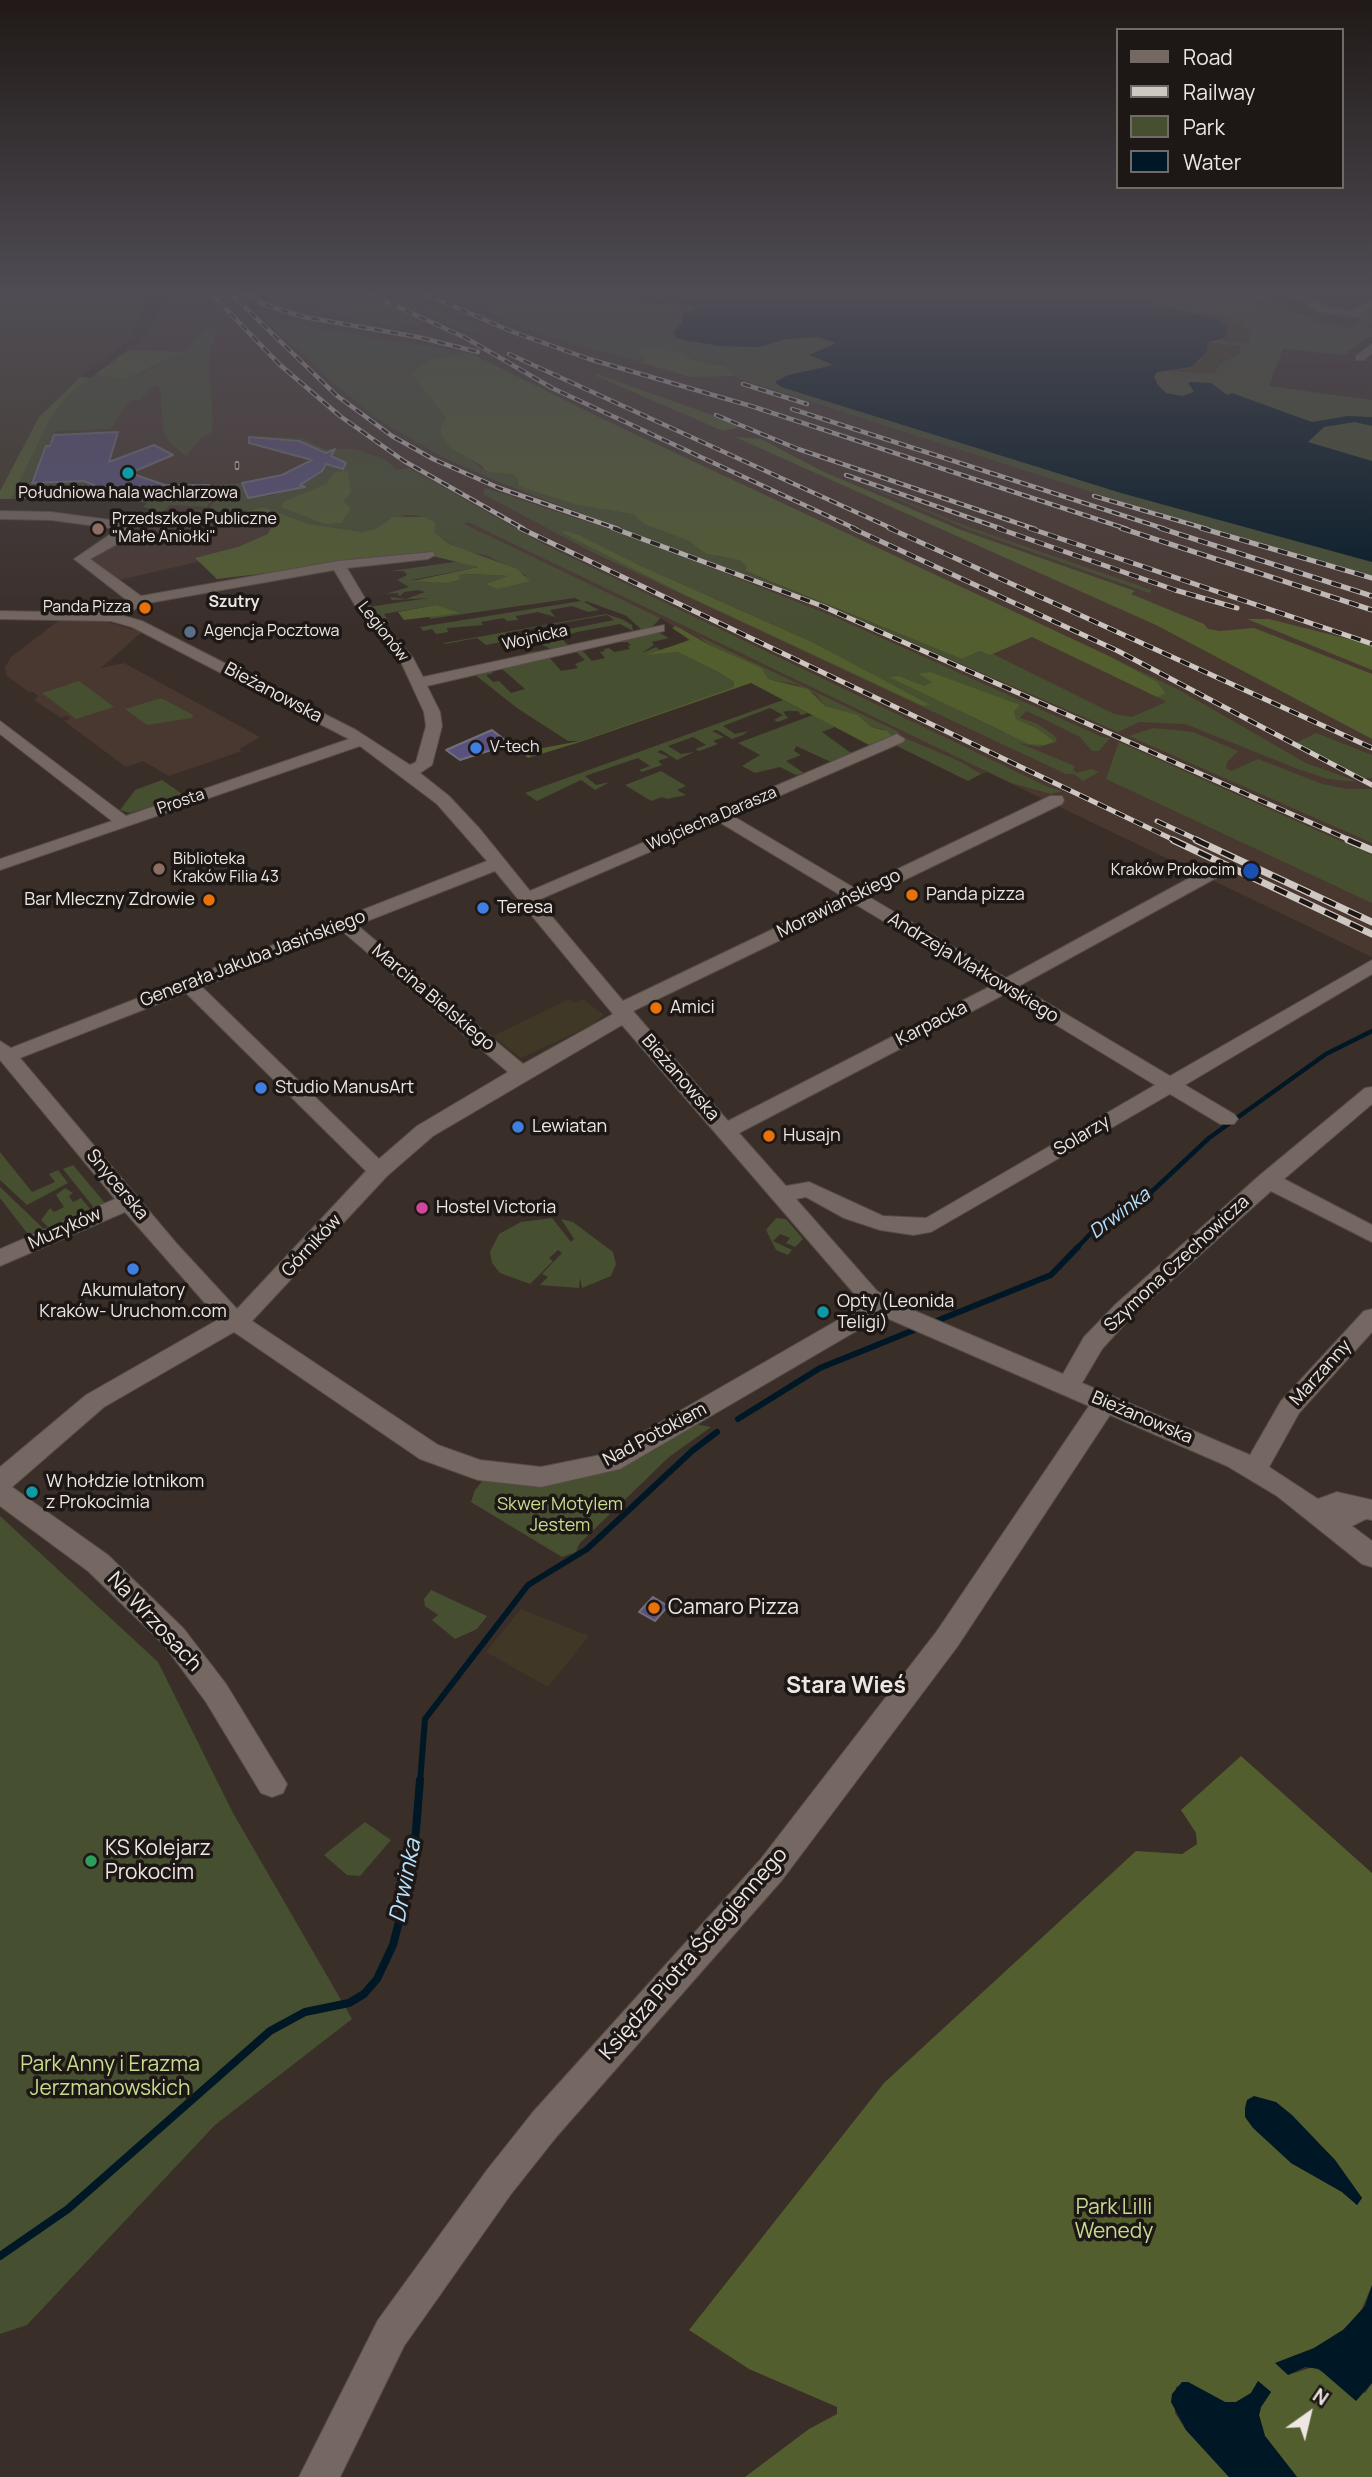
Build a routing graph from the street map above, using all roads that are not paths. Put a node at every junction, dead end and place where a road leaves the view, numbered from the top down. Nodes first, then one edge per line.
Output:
1 (0, 515) edge
2 (428, 555) dead end
3 (338, 565) junction
4 (138, 601) junction
5 (0, 615) edge
6 (113, 617) junction
7 (659, 628) dead end
8 (419, 684) junction
9 (0, 726) edge
10 (897, 739) dead end
11 (362, 740) junction
12 (410, 772) junction
13 (1056, 800) dead end
14 (719, 816) junction
15 (124, 822) junction
16 (499, 863) junction
17 (0, 864) edge
18 (1210, 874) dead end
19 (855, 896) junction
20 (526, 899) junction
21 (344, 924) junction
22 (1372, 966) edge
23 (189, 985) junction
24 (1004, 987) junction
25 (624, 1012) junction
26 (4, 1051) edge
27 (521, 1073) junction
28 (1169, 1084) junction
29 (1372, 1093) edge
30 (1227, 1119) dead end
31 (726, 1131) junction
32 (379, 1171) junction
33 (1268, 1180) junction
34 (779, 1195) junction
35 (130, 1200) junction
36 (1372, 1234) edge
37 (0, 1258) edge
38 (881, 1305) junction
39 (1372, 1317) edge
40 (236, 1322) junction
41 (1068, 1386) junction
42 (1105, 1402) junction
43 (1255, 1469) junction
44 (0, 1482) edge
45 (0, 1492) edge
46 (1368, 1510) edge
47 (1324, 1519) junction
48 (1372, 1556) edge
49 (272, 1784) dead end
50 (319, 2477) edge

1 - 4 street
2 - 3 street
3 - 4 street
3 - 8 street, Legionów
4 - 6 street
5 - 6 street, Bieżanowska
6 - 11 street, Bieżanowska
7 - 8 street, Wojnicka
8 - 12 street, Legionów
9 - 15 street
10 - 14 street, Wojciecha Darasza
11 - 12 street, Bieżanowska
11 - 15 street, Prosta
12 - 16 street, Bieżanowska
13 - 19 street, Morawiańskiego
14 - 19 street, Andrzeja Małkowskiego
14 - 20 street, Wojciecha Darasza
15 - 17 street, Prosta
16 - 20 street, Bieżanowska
16 - 21 street, Generała Jakuba Jasińskiego
18 - 24 street, Karpacka
19 - 24 street, Andrzeja Małkowskiego
19 - 25 street, Morawiańskiego
20 - 25 street, Bieżanowska
21 - 23 street, Generała Jakuba Jasińskiego
21 - 27 street, Marcina Bielskiego
22 - 28 street, Solarzy
23 - 26 street, Generała Jakuba Jasińskiego
23 - 32 street
24 - 28 street, Andrzeja Małkowskiego
24 - 31 street, Karpacka
25 - 27 street, Górników
25 - 31 street, Bieżanowska
26 - 35 street, Snycerska
27 - 32 street, Górników
28 - 30 street, Andrzeja Małkowskiego
28 - 34 street, Solarzy
29 - 33 street, Szymona Czechowicza
31 - 34 street, Bieżanowska
32 - 40 street, Górników
33 - 36 street
33 - 41 street, Szymona Czechowicza
34 - 38 street, Bieżanowska
35 - 37 street, Muzyków
35 - 40 street, Snycerska
38 - 40 street, Nad Potokiem
38 - 41 street, Bieżanowska
39 - 43 street, Marzanny
40 - 44 street, Górników
41 - 42 street, Bieżanowska
42 - 43 street, Bieżanowska
42 - 50 street, Księdza Piotra Ściegiennego
43 - 47 street, Bieżanowska
45 - 49 street, Na Wrzosach
46 - 47 street
47 - 48 street, Bieżanowska

